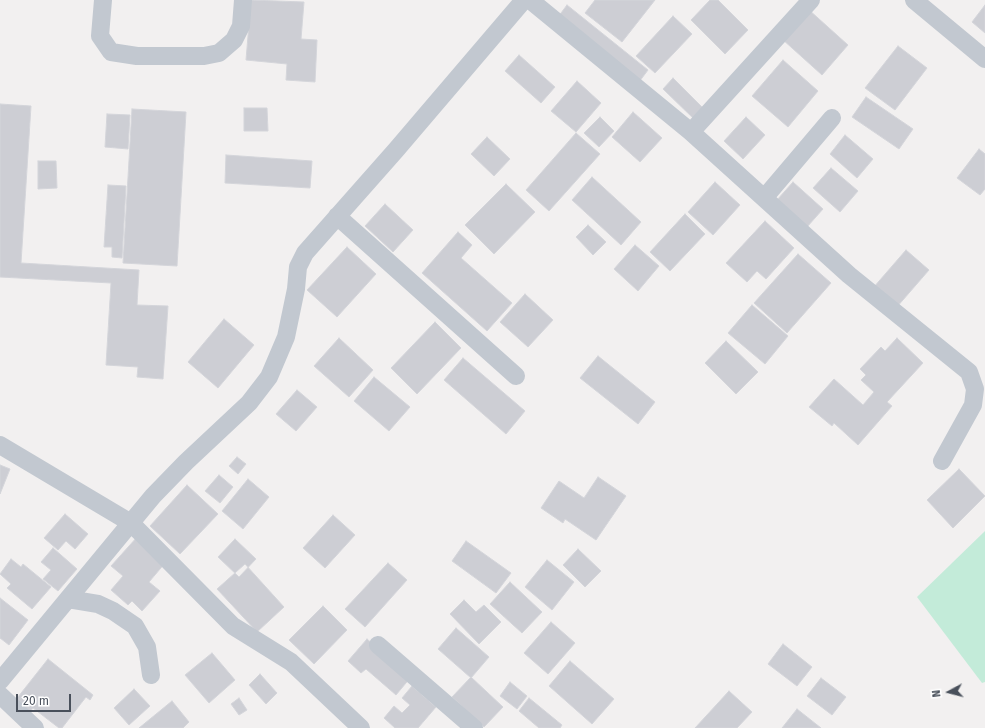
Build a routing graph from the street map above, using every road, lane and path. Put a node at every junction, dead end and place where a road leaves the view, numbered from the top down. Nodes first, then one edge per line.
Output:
1 (103, 0) edge
2 (243, 0) edge
3 (524, 0) edge
4 (530, 0) edge
5 (811, 0) edge
6 (914, 0) edge
7 (985, 59) edge
8 (832, 118) dead end
9 (691, 132) junction
10 (765, 197) junction
11 (337, 216) junction
12 (516, 376) dead end
13 (0, 445) edge
14 (942, 461) dead end
15 (131, 523) junction
16 (68, 599) junction
17 (378, 645) dead end
18 (151, 675) dead end
19 (0, 681) edge
20 (0, 695) edge
21 (35, 728) edge
22 (361, 728) edge
23 (474, 728) edge

1 - 2 street
3 - 11 street
4 - 9 street
5 - 9 street
6 - 7 street
8 - 10 street
9 - 10 street
10 - 14 street
11 - 12 street
11 - 15 street
13 - 15 street
15 - 16 street
15 - 22 street
16 - 18 street
16 - 19 street
17 - 23 street
20 - 21 street

